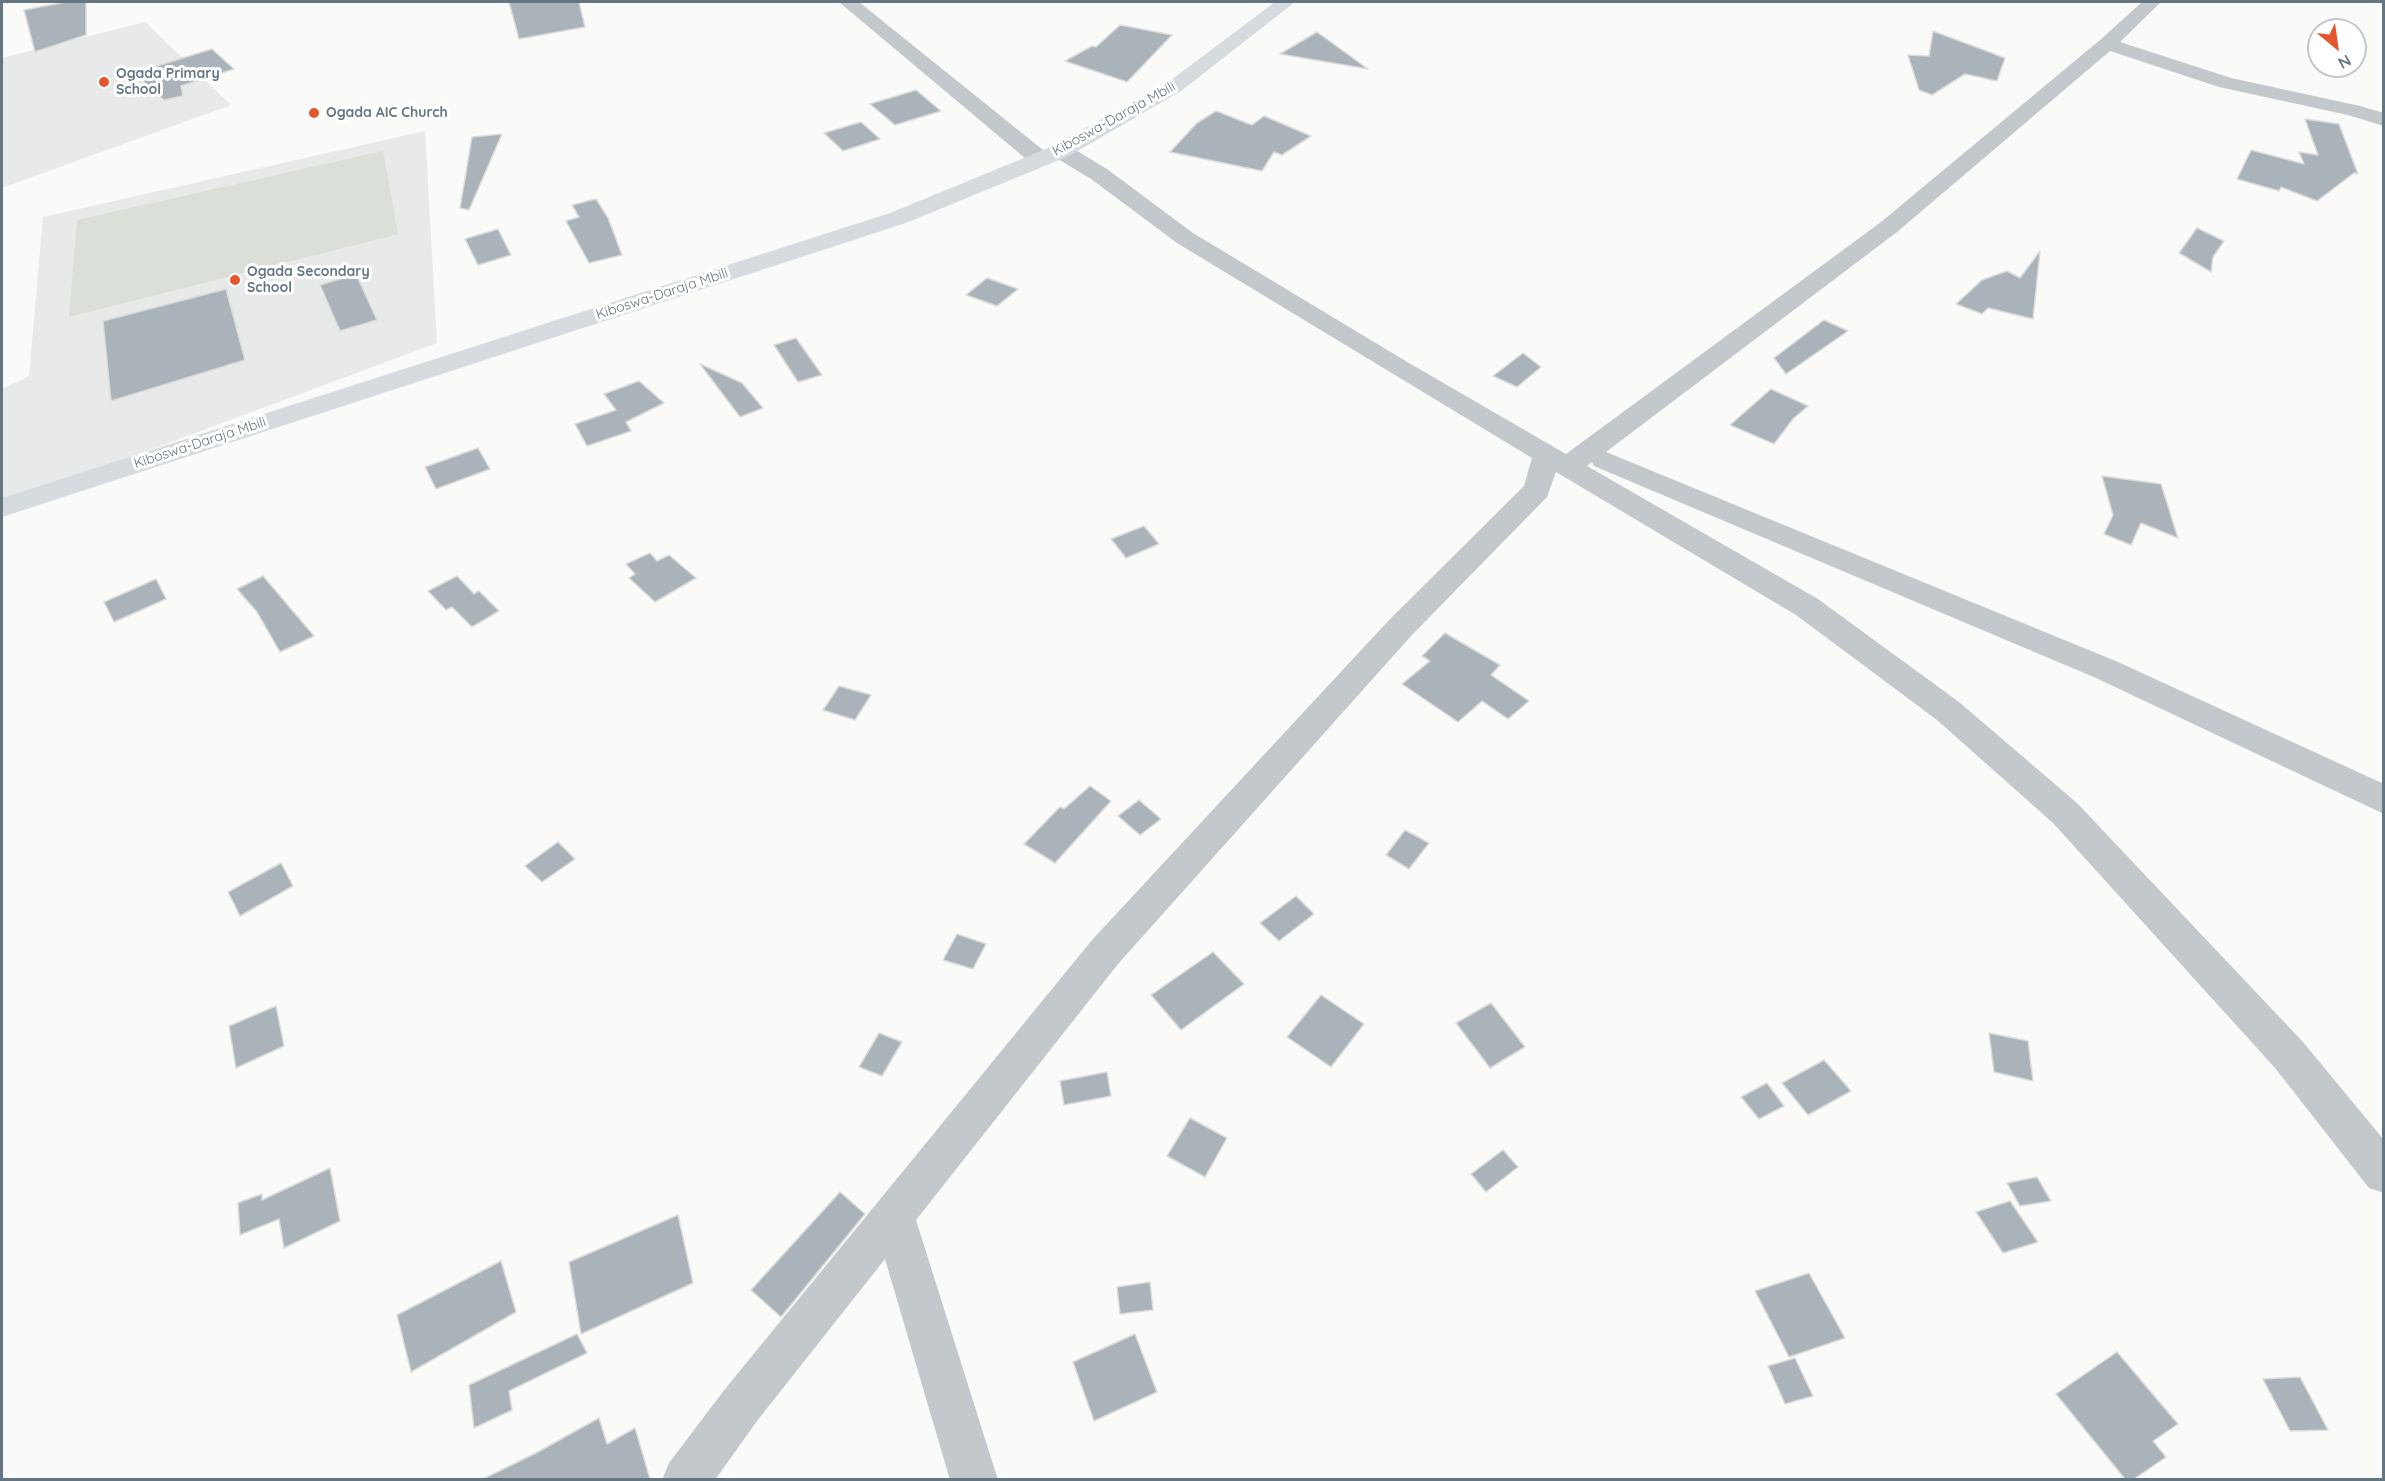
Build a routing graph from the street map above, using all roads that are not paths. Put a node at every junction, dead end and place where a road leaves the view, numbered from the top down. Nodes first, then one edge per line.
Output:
1 (848, 2) edge
2 (1286, 2) edge
3 (2152, 2) edge
4 (2108, 44) junction
5 (2384, 120) edge
6 (1050, 155) junction
7 (1604, 460) dead end
8 (1557, 461) junction
9 (2, 508) edge
10 (2384, 800) edge
11 (2384, 1173) edge
12 (894, 1216) junction
13 (686, 1479) edge
14 (974, 1479) edge

1 - 6 street
2 - 6 main road, Kiboswa-Daraja Mbili
3 - 4 street
4 - 5 street
4 - 8 street
6 - 8 street
6 - 9 main road, Kiboswa-Daraja Mbili
7 - 10 street
8 - 11 street
8 - 12 street
12 - 13 street
12 - 14 street

